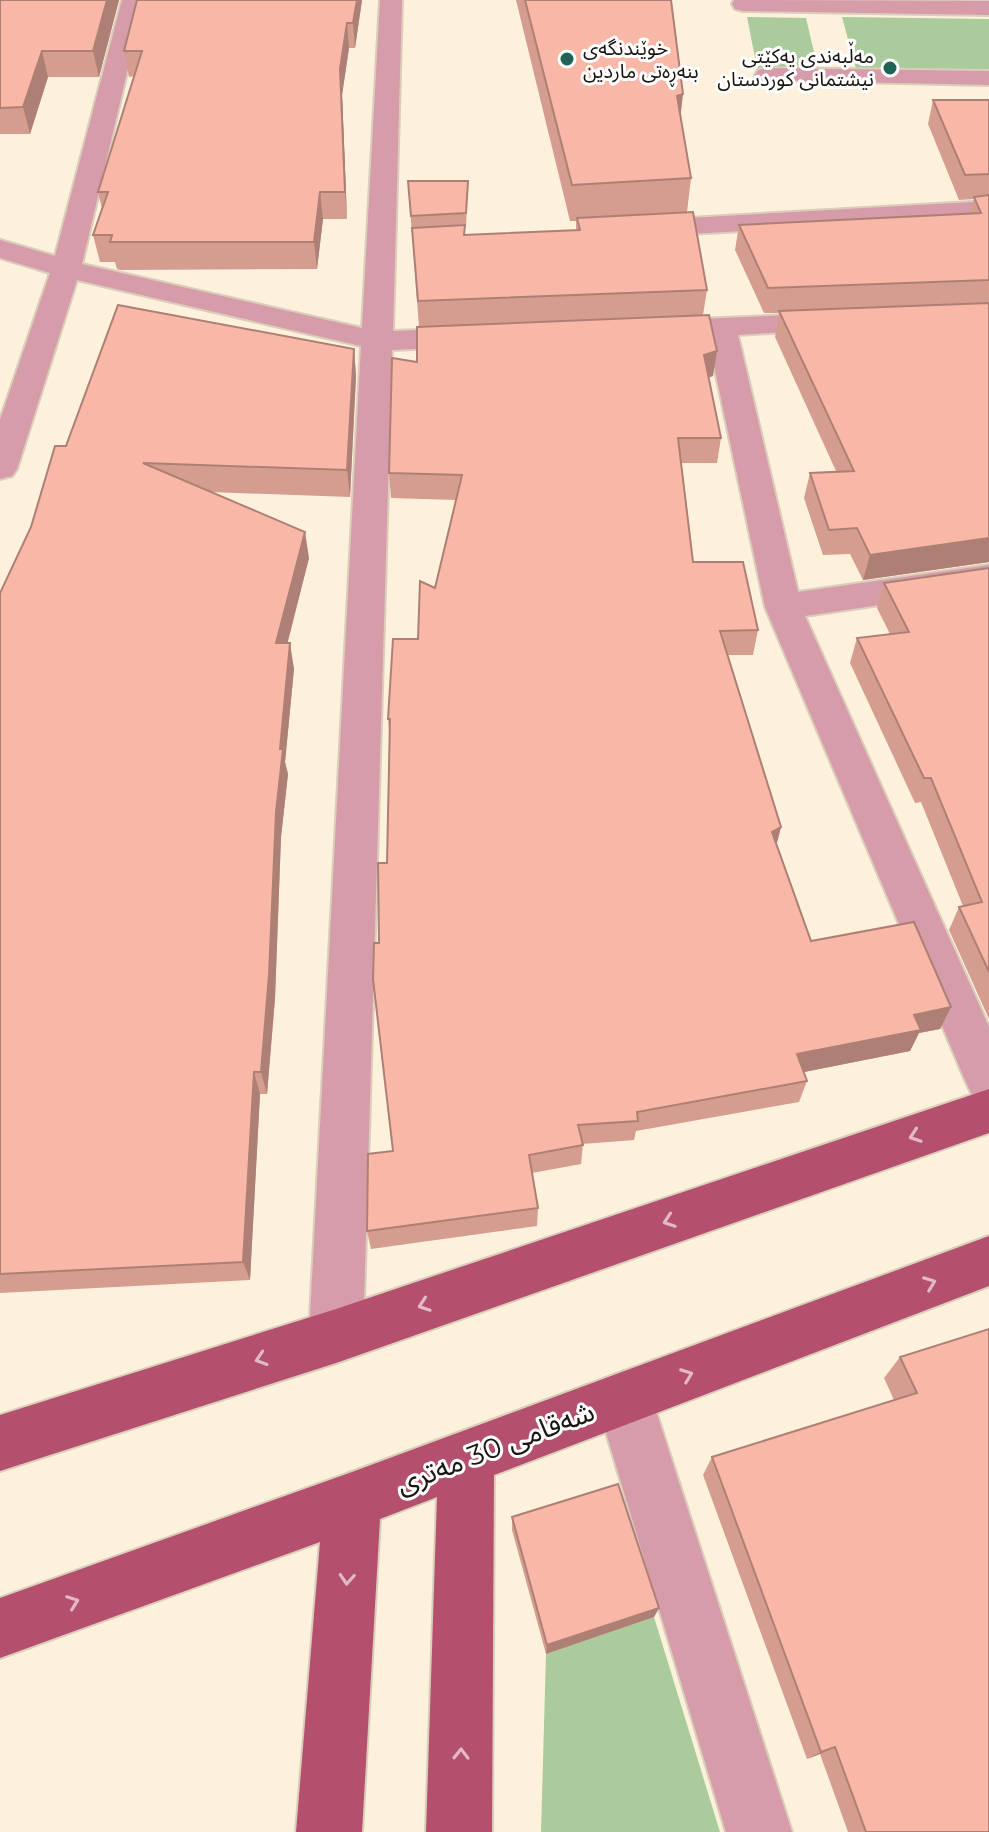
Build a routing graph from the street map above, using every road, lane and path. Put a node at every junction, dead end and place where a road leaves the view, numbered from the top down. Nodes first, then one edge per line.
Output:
1 (133, 0) edge
2 (391, 0) edge
3 (826, 3) edge
4 (743, 4) dead end
5 (989, 8) edge
6 (767, 75) dead end
7 (849, 76) junction
8 (989, 78) edge
9 (989, 209) edge
10 (615, 230) edge
11 (0, 249) edge
12 (66, 269) junction
13 (863, 321) edge
14 (721, 327) junction
15 (627, 331) edge
16 (502, 336) edge
17 (378, 341) junction
18 (0, 468) edge
19 (989, 577) edge
20 (783, 607) junction
21 (989, 1080) edge
22 (989, 1111) edge
23 (989, 1261) edge
24 (336, 1336) junction
25 (624, 1399) junction
26 (0, 1443) edge
27 (466, 1458) junction
28 (352, 1501) junction
29 (0, 1628) edge
30 (329, 1832) edge
31 (459, 1832) edge
32 (759, 1832) edge

1 - 12 street
2 - 17 street
3 - 4 street
3 - 5 street
3 - 7 street
6 - 7 street
7 - 8 street
9 - 10 street
11 - 12 street
12 - 17 street
12 - 18 street
13 - 14 street
14 - 15 street
14 - 20 street
16 - 17 street
17 - 24 street
19 - 20 street
20 - 21 street
22 -> 24 main road
25 -> 23 main road, شەقامی 30 مەتری
24 -> 26 main road
25 - 27 main road, شەقامی 30 مەتری
25 - 32 street
27 - 28 main road, شەقامی 30 مەتری
31 -> 27 main road
29 -> 28 main road, شەقامی 30 مەتری
28 -> 30 main road

